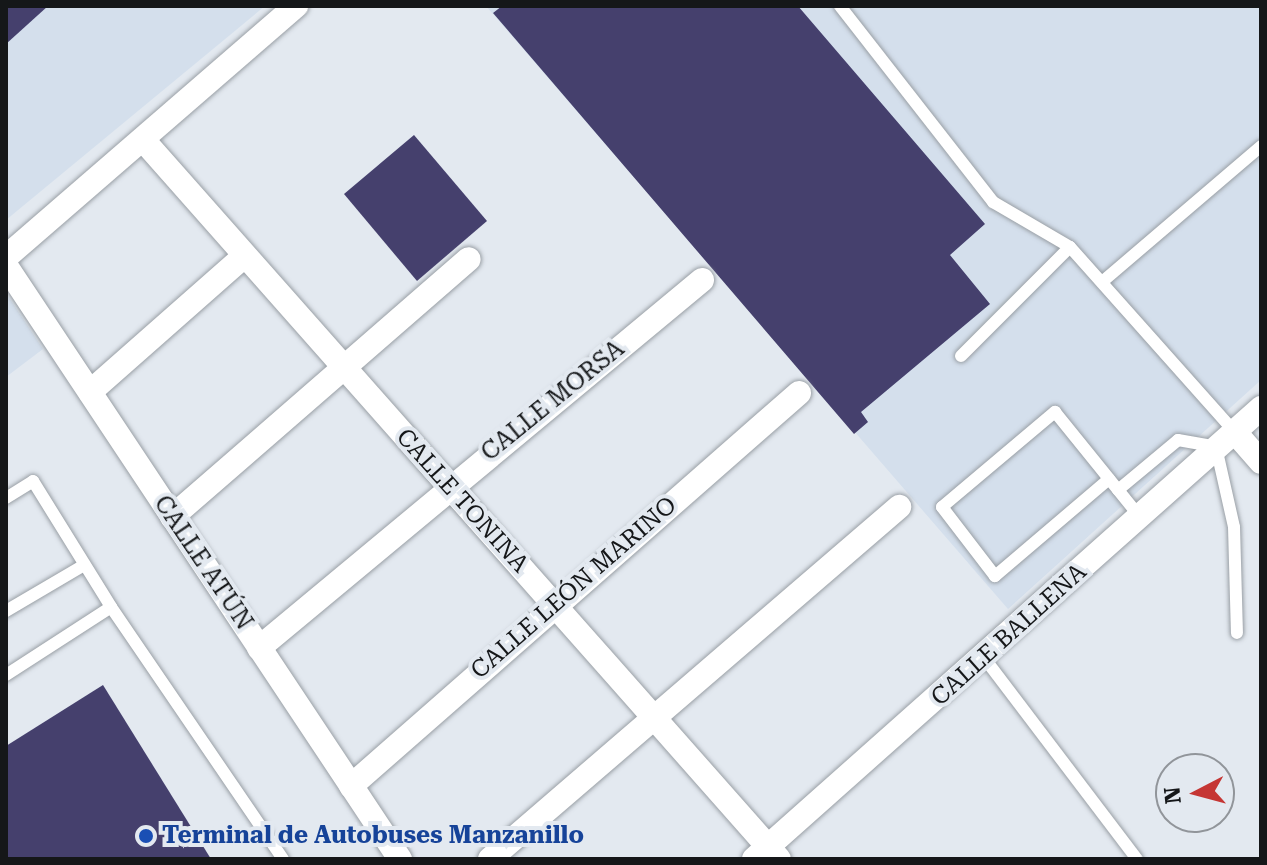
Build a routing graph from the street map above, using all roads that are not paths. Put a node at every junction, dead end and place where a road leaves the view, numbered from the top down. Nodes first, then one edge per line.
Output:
1 (296, 6) edge
2 (840, 6) edge
3 (145, 142) junction
4 (1261, 146) edge
5 (1070, 247) junction
6 (244, 256) junction
7 (6, 257) edge
8 (469, 259) dead end
9 (6, 266) edge
10 (702, 280) dead end
11 (1102, 282) junction
12 (961, 356) dead end
13 (345, 367) junction
14 (90, 392) junction
15 (799, 393) dead end
16 (1261, 408) edge
17 (1225, 439) junction
18 (1261, 462) edge
19 (1109, 479) junction
20 (448, 486) junction
21 (1118, 490) junction
22 (6, 498) edge
23 (899, 507) dead end
24 (172, 517) junction
25 (1140, 517) junction
26 (84, 565) junction
27 (554, 604) junction
28 (111, 607) junction
29 (6, 611) edge
30 (1237, 633) dead end
31 (259, 648) junction
32 (985, 659) junction
33 (6, 675) edge
34 (657, 722) junction
35 (351, 786) junction
36 (767, 855) edge
37 (283, 859) edge
38 (400, 859) edge
39 (490, 859) edge
40 (1137, 859) edge

1 - 3 street
2 - 5 lane
3 - 6 street, CALLE TONINA
3 - 7 street
4 - 11 lane
5 - 11 lane
5 - 12 lane
6 - 13 street, CALLE TONINA
6 - 14 street
8 - 13 street
9 - 14 street, CALLE ATÚN
10 - 20 street, CALLE MORSA
11 - 17 lane
13 - 20 street, CALLE TONINA
13 - 24 street
14 - 24 street, CALLE ATÚN
15 - 27 street, CALLE LEÓN MARINO
16 - 17 street, CALLE BALLENA
17 - 18 street
17 - 21 lane
17 - 25 street, CALLE BALLENA
17 - 30 lane
19 - 19 lane
19 - 21 lane
20 - 27 street, CALLE TONINA
20 - 31 street, CALLE MORSA
21 - 25 lane
22 - 26 lane
23 - 34 street
24 - 31 street, CALLE ATÚN
25 - 32 street, CALLE BALLENA
26 - 28 lane
26 - 29 lane
27 - 34 street, CALLE TONINA
27 - 35 street, CALLE LEÓN MARINO
28 - 33 lane
28 - 37 lane
31 - 35 street, CALLE ATÚN
32 - 36 street, CALLE BALLENA
32 - 40 lane
34 - 36 street, CALLE TONINA
34 - 39 street
35 - 38 street, CALLE ATÚN

